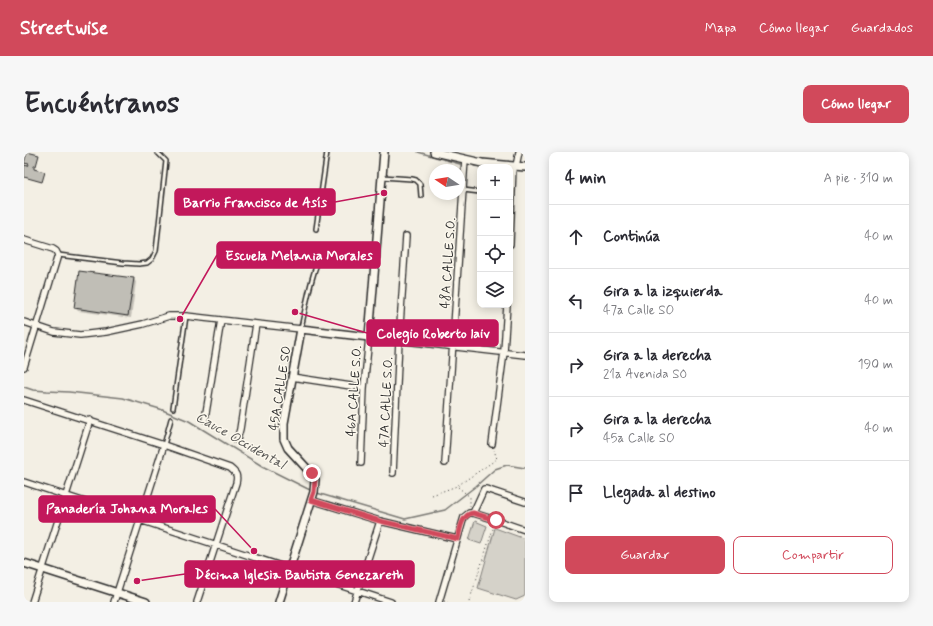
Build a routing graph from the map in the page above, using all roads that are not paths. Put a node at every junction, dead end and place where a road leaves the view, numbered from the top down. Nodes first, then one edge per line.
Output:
1 (157, 152) edge
2 (327, 152) edge
3 (384, 152) edge
4 (434, 152) edge
5 (519, 152) edge
6 (465, 159) junction
7 (465, 164) edge
8 (514, 166) junction
9 (525, 167) edge
10 (382, 177) junction
11 (465, 190) edge
12 (477, 192) edge
13 (421, 196) dead end
14 (462, 200) edge
15 (316, 229) dead end
16 (406, 236) dead end
17 (510, 236) edge
18 (24, 240) edge
19 (323, 250) dead end
20 (58, 255) junction
21 (507, 308) edge
22 (186, 316) junction
23 (221, 320) junction
24 (24, 322) edge
25 (256, 324) junction
26 (36, 326) junction
27 (301, 329) junction
28 (369, 337) junction
29 (399, 340) junction
30 (452, 346) junction
31 (504, 352) junction
32 (525, 355) edge
33 (24, 367) edge
34 (292, 377) junction
35 (364, 388) junction
36 (24, 400) edge
37 (173, 408) dead end
38 (171, 419) dead end
39 (205, 419) dead end
40 (90, 420) junction
41 (237, 440) dead end
42 (492, 444) road end
43 (164, 445) junction
44 (360, 463) dead end
45 (445, 463) dead end
46 (393, 473) dead end
47 (24, 482) edge
48 (65, 496) junction
49 (311, 500) junction
50 (525, 502) edge
51 (471, 510) junction
52 (140, 520) junction
53 (380, 521) junction
54 (525, 530) edge
55 (458, 539) junction
56 (216, 545) junction
57 (24, 563) edge
58 (42, 569) junction
59 (290, 569) junction
60 (358, 591) junction
61 (117, 593) junction
62 (32, 602) edge
63 (114, 602) edge
64 (146, 602) edge
65 (197, 602) edge
66 (279, 602) edge
67 (354, 602) edge
68 (391, 602) edge
69 (439, 602) edge

1 - 20 lane
2 - 15 lane
3 - 10 street, 46A CALLE S.O.
4 - 6 street
5 - 8 street
6 - 7 street, 48A CALLE S.O.
6 - 8 street
8 - 9 street
8 - 17 street
10 - 13 lane
10 - 28 street, 46A CALLE S.O.
11 - 12 lane
14 - 30 street, 48A CALLE S.O.
16 - 29 street, 47A CALLE S.O.
18 - 20 street
19 - 27 lane
20 - 26 street
21 - 31 street
22 - 23 street
22 - 26 street
22 - 37 lane
23 - 25 street
23 - 39 street
24 - 26 street
25 - 27 street
25 - 41 street
26 - 33 street
27 - 28 street
27 - 34 street, 45A CALLE SO
28 - 29 street
28 - 35 street, 46A CALLE S.O.
29 - 30 street
29 - 46 street, 47A CALLE S.O.
30 - 31 street
30 - 45 street, 48A CALLE S.O.
31 - 32 street
31 - 42 street
34 - 35 street
34 - 49 street, 45A CALLE SO
35 - 44 street, 46A CALLE S.O.
36 - 40 street
38 - 43 lane
40 - 43 street
40 - 48 street
43 - 52 street
43 - 56 street
47 - 48 street
48 - 52 street
48 - 58 street
49 - 53 street
49 - 59 street, 45A CALLE SO
50 - 51 street
51 - 54 street
51 - 55 street
52 - 56 street
52 - 61 street
53 - 55 street
53 - 60 street
55 - 69 street
56 - 59 street
56 - 65 street
57 - 58 street
58 - 61 street
58 - 62 street
59 - 60 street
59 - 66 street, 45A CALLE SO
60 - 67 street
60 - 68 street
61 - 63 street
61 - 64 street

